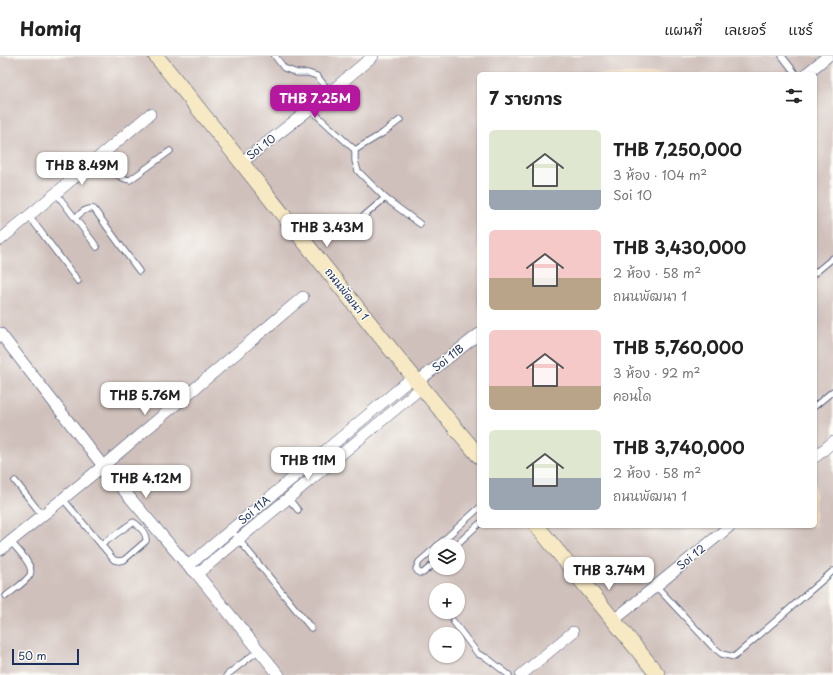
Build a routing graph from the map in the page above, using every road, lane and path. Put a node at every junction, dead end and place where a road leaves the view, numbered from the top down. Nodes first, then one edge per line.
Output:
1 (156, 56) edge
2 (275, 56) edge
3 (373, 56) edge
4 (782, 56) edge
5 (828, 56) edge
6 (794, 72) edge
7 (808, 72) edge
8 (330, 92) junction
9 (310, 109) junction
10 (150, 114) dead end
11 (400, 120) dead end
12 (355, 150) junction
13 (170, 151) dead end
14 (100, 156) junction
15 (242, 162) junction
16 (56, 193) junction
17 (385, 198) junction
18 (29, 216) junction
19 (76, 217) junction
20 (420, 224) dead end
21 (345, 232) dead end
22 (0, 240) edge
23 (97, 247) dead end
24 (833, 258) edge
25 (139, 270) dead end
26 (817, 271) edge
27 (78, 281) dead end
28 (303, 297) dead end
29 (0, 333) edge
30 (477, 336) edge
31 (417, 382) junction
32 (833, 391) edge
33 (817, 404) edge
34 (833, 442) edge
35 (477, 454) edge
36 (817, 455) edge
37 (103, 466) junction
38 (295, 476) junction
39 (15, 481) dead end
40 (302, 486) junction
41 (288, 498) junction
42 (63, 499) junction
43 (298, 510) dead end
44 (477, 510) edge
45 (42, 515) junction
46 (248, 515) junction
47 (256, 525) junction
48 (477, 526) edge
49 (539, 528) edge
50 (728, 528) edge
51 (231, 530) junction
52 (238, 539) junction
53 (445, 539) edge
54 (463, 539) edge
55 (10, 541) junction
56 (101, 545) junction
57 (0, 550) edge
58 (429, 553) edge
59 (188, 566) junction
60 (429, 568) edge
61 (833, 571) edge
62 (197, 574) junction
63 (656, 586) junction
64 (6, 596) dead end
65 (614, 620) junction
66 (453, 621) dead end
67 (311, 628) dead end
68 (573, 632) dead end
69 (259, 650) junction
70 (228, 675) edge
71 (279, 675) edge
72 (509, 675) edge
73 (521, 675) edge
74 (658, 675) edge

1 - 15 main road, ถนนพัฒนา 1
2 - 8 lane
3 - 8 street, Soi 10
4 - 6 lane
5 - 7 street
8 - 9 street, Soi 10
9 - 12 lane
9 - 15 street, Soi 10
10 - 14 street
11 - 12 lane
12 - 17 lane
13 - 14 lane
14 - 16 street
15 - 31 main road, ถนนพัฒนา 1
16 - 18 street
16 - 19 lane
17 - 20 lane
17 - 21 lane
18 - 22 street
18 - 27 lane
19 - 23 lane
19 - 25 lane
24 - 26 lane
28 - 37 street
29 - 37 street
30 - 31 street, Soi 11B
31 - 35 main road, ถนนพัฒนา 1
31 - 38 street, Soi 11A
31 - 40 street
32 - 33 lane
34 - 36 street
37 - 42 street
37 - 59 street
38 - 40 street
38 - 46 street, Soi 11A
39 - 45 lane
40 - 41 street
41 - 43 lane
41 - 47 street
42 - 45 street
42 - 56 lane
44 - 53 lane
45 - 55 street
46 - 47 street
46 - 51 street, Soi 11A
47 - 52 street
48 - 54 lane
49 - 65 main road
50 - 63 street, Soi 12
51 - 52 lane
51 - 59 street, Soi 11A
52 - 62 street
52 - 67 lane
55 - 57 street
55 - 64 lane
56 - 56 lane
58 - 60 lane
59 - 62 street
61 - 63 lane
62 - 69 street
63 - 65 street, Soi 12
65 - 74 main road
66 - 72 lane
68 - 73 street
69 - 70 lane
69 - 71 street

